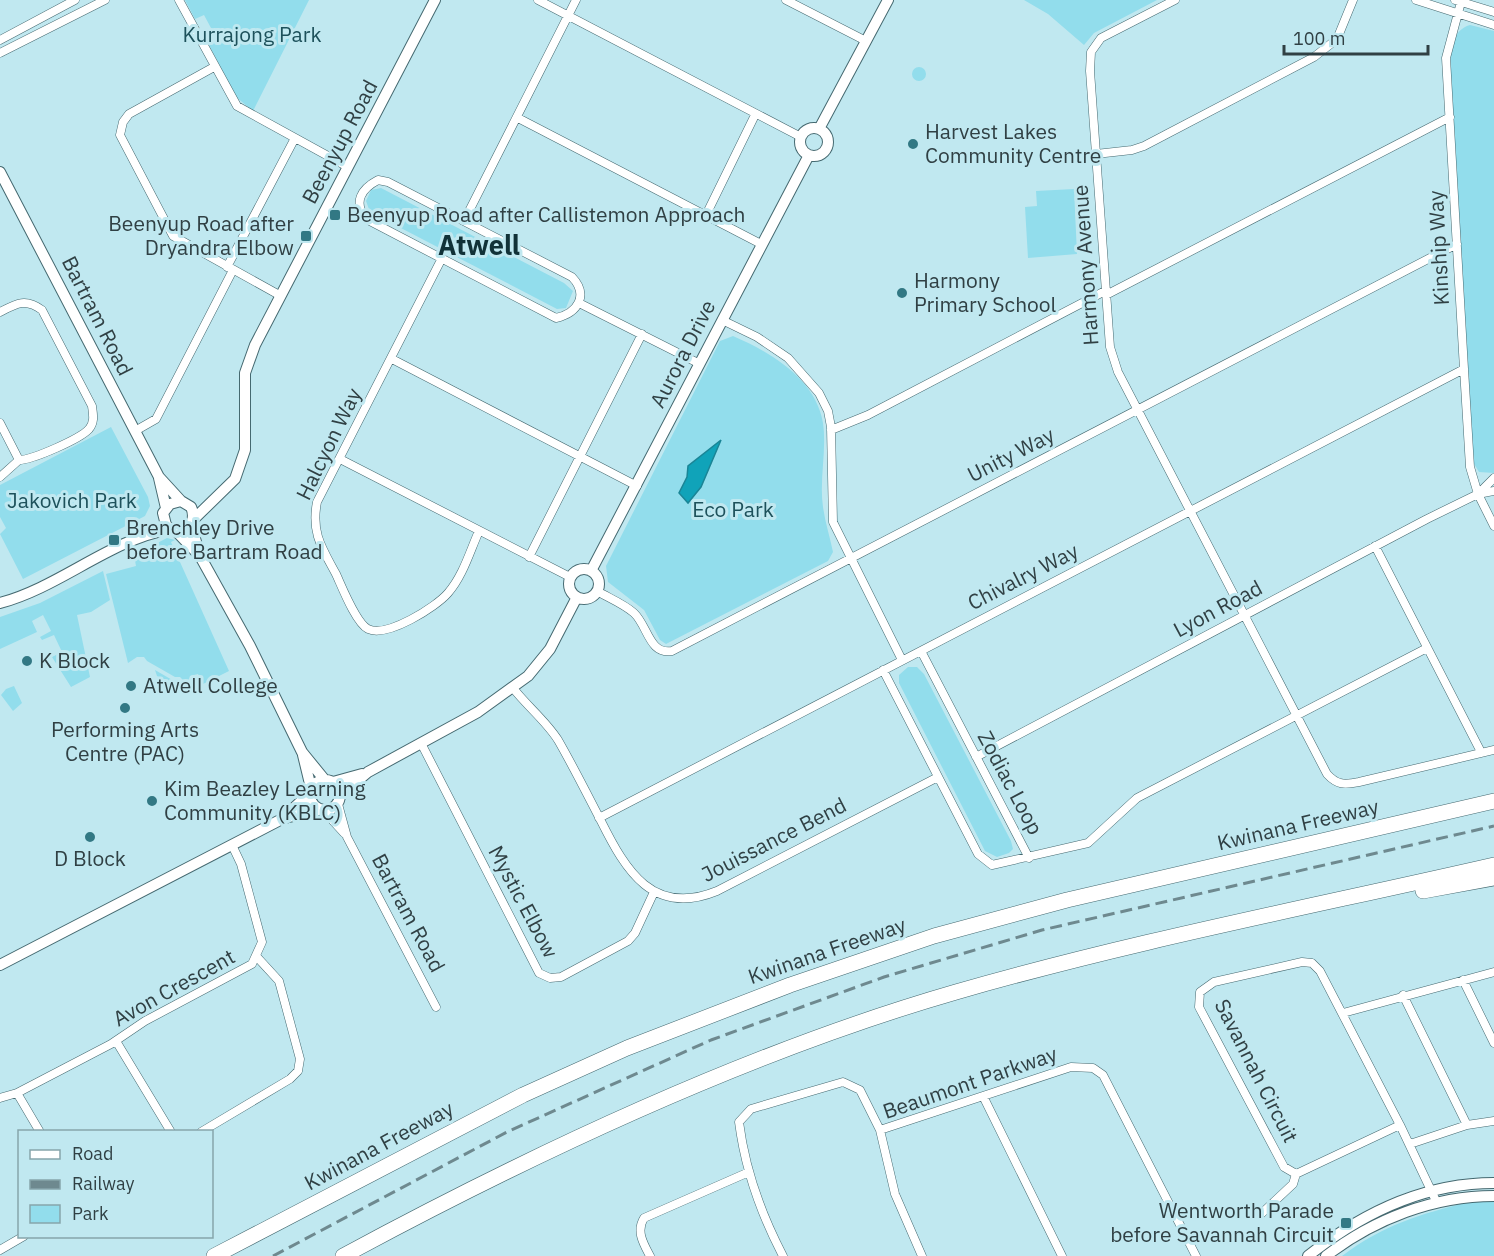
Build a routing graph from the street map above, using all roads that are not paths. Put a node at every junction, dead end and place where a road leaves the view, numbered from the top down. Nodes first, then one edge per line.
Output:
1 (75, 0) edge
2 (105, 0) edge
3 (179, 0) edge
4 (435, 0) edge
5 (537, 0) edge
6 (576, 0) edge
7 (786, 0) edge
8 (888, 0) edge
9 (1175, 0) edge
10 (1353, 0) edge
11 (1416, 0) edge
12 (1458, 1) edge
13 (1494, 12) edge
14 (1458, 13) junction
15 (568, 16) junction
16 (1494, 25) edge
17 (0, 40) edge
18 (866, 41) junction
19 (0, 53) edge
20 (214, 68) junction
21 (755, 115) junction
22 (518, 117) junction
23 (1450, 117) junction
24 (819, 129) junction
25 (801, 137) junction
26 (295, 138) junction
27 (1096, 154) junction
28 (809, 155) junction
29 (348, 167) junction
30 (0, 172) edge
31 (706, 215) junction
32 (464, 221) junction
33 (761, 244) junction
34 (1457, 244) junction
35 (441, 260) junction
36 (230, 268) junction
37 (1106, 293) junction
38 (281, 296) junction
39 (579, 303) junction
40 (0, 312) edge
41 (722, 320) junction
42 (642, 334) junction
43 (392, 359) junction
44 (700, 364) junction
45 (1464, 369) junction
46 (1137, 411) junction
47 (0, 423) edge
48 (831, 430) junction
49 (135, 431) junction
50 (579, 456) junction
51 (340, 459) junction
52 (19, 460) junction
53 (0, 477) edge
54 (159, 477) junction
55 (1494, 478) edge
56 (637, 486) junction
57 (1494, 491) edge
58 (1478, 494) junction
59 (213, 498) junction
60 (184, 502) junction
61 (165, 511) junction
62 (1190, 512) junction
63 (192, 521) junction
64 (1494, 526) edge
65 (173, 530) junction
66 (479, 531) junction
67 (146, 534) junction
68 (1375, 546) junction
69 (200, 556) junction
70 (529, 557) junction
71 (849, 559) junction
72 (591, 571) junction
73 (570, 577) junction
74 (597, 591) junction
75 (577, 597) junction
76 (0, 603) edge
77 (1244, 616) junction
78 (1427, 648) junction
79 (921, 651) junction
80 (902, 660) junction
81 (883, 670) junction
82 (513, 688) junction
83 (1296, 716) junction
84 (421, 743) junction
85 (1494, 750) edge
86 (302, 752) junction
87 (1481, 752) junction
88 (976, 757) junction
89 (368, 772) junction
90 (938, 777) junction
91 (329, 781) junction
92 (310, 790) junction
93 (339, 799) junction
94 (1494, 801) edge
95 (322, 810) junction
96 (599, 818) junction
97 (282, 819) junction
98 (346, 837) junction
99 (232, 845) junction
100 (1029, 858) junction
101 (1494, 865) edge
102 (1494, 878) edge
103 (654, 892) junction
104 (1358, 896) junction
105 (257, 957) junction
106 (0, 965) edge
107 (1494, 972) edge
108 (1463, 980) junction
109 (1403, 995) junction
110 (436, 1007) dead end
111 (1343, 1013) junction
112 (116, 1041) junction
113 (1494, 1043) edge
114 (17, 1093) junction
115 (983, 1096) junction
116 (0, 1098) edge
117 (1494, 1121) edge
118 (1400, 1125) junction
119 (1467, 1125) junction
120 (39, 1130) edge
121 (170, 1130) edge
122 (203, 1130) edge
123 (880, 1130) junction
124 (1410, 1144) junction
125 (749, 1172) junction
126 (1296, 1174) junction
127 (1494, 1183) edge
128 (1432, 1191) junction
129 (1494, 1196) edge
130 (1437, 1203) junction
131 (1261, 1214) dead end
132 (21, 1238) edge
133 (0, 1250) edge
134 (214, 1256) edge
135 (343, 1256) edge
136 (650, 1256) edge
137 (783, 1256) edge
138 (922, 1256) edge
139 (1062, 1256) edge
140 (1196, 1256) edge
141 (1308, 1256) edge
142 (1326, 1256) edge

1 - 17 street
2 - 19 street
3 - 20 street
4 - 29 street, Beenyup Road
5 - 15 street
6 - 15 street
7 - 18 street
8 - 18 street
9 - 27 street, Harmony Avenue
10 - 27 street
11 - 14 street
12 - 13 street
12 - 14 street, Kinship Way
14 - 16 street
14 - 23 street, Kinship Way
15 - 21 street
15 - 22 street
18 - 24 street
20 - 26 street
20 - 36 street
21 - 25 street
21 - 31 street
22 - 31 street
22 - 32 street
23 - 34 street, Kinship Way
23 - 37 street
24 - 25 street
24 - 28 street
25 - 28 street
26 - 29 street
26 - 36 street
27 - 37 street, Harmony Avenue
28 - 33 street, Aurora Drive
29 - 38 street, Beenyup Road
30 - 49 street, Bartram Road
31 - 33 street
32 - 35 street
32 - 39 street
33 - 41 street, Aurora Drive
34 - 45 street, Kinship Way
34 - 46 street, Unity Way
35 - 39 street
35 - 43 street, Halcyon Way
36 - 38 street
36 - 49 street
37 - 46 street, Harmony Avenue
37 - 48 street
38 - 59 street, Beenyup Road
39 - 42 street
40 - 52 street
41 - 44 street, Aurora Drive
41 - 48 street
42 - 44 street
42 - 50 street
43 - 50 street
43 - 51 street, Halcyon Way
44 - 56 street, Aurora Drive
45 - 58 street, Kinship Way
45 - 62 street, Chivalry Way
46 - 62 street, Harmony Avenue
46 - 71 street, Unity Way
47 - 52 street
48 - 71 street
49 - 54 street, Bartram Road
50 - 56 street
50 - 70 street
51 - 66 street
51 - 66 street, Halcyon Way
52 - 53 street
54 - 60 street, Bartram Road
54 - 61 street, Bartram Road
55 - 58 street, Lyon Road
56 - 72 street, Aurora Drive
57 - 58 street, Lyon Road
58 - 64 street, Kinship Way
58 - 68 street, Lyon Road
59 - 60 street
59 - 63 street, Beenyup Road
60 - 61 street
60 - 63 street
61 - 65 street
61 - 67 street
62 - 77 street, Harmony Avenue
62 - 79 street, Chivalry Way
63 - 65 street
63 - 69 street
65 - 67 street
65 - 69 street
66 - 70 street
67 - 76 street
68 - 77 street, Lyon Road
68 - 78 street
69 - 86 street
70 - 73 street
71 - 74 street, Unity Way
71 - 80 street
72 - 73 street
72 - 74 street
73 - 75 street
74 - 75 street
75 - 82 street
77 - 83 street, Harmony Avenue
77 - 88 street, Lyon Road
78 - 83 street
78 - 87 street
79 - 80 street, Chivalry Way
79 - 88 street, Zodiac Loop
80 - 81 street, Chivalry Way
81 - 90 street, Zodiac Loop
81 - 96 street, Chivalry Way
82 - 84 street
82 - 96 street, Jouissance Bend
83 - 87 street, Harmony Avenue
83 - 100 street
84 - 89 street
84 - 103 street, Mystic Elbow
85 - 87 street, Harmony Avenue
86 - 91 street
86 - 92 street
88 - 100 street, Zodiac Loop
89 - 91 street
89 - 93 street
90 - 100 street, Zodiac Loop
90 - 103 street, Jouissance Bend
91 - 92 street
91 - 93 street
92 - 95 street
92 - 97 street
93 - 95 street
93 - 98 street, Bartram Road
94 - 134 highway, Kwinana Freeway
95 - 97 street
95 - 98 street, Bartram Road
96 - 103 street, Jouissance Bend
97 - 99 street
98 - 110 street, Bartram Road
99 - 105 street, Avon Crescent
99 - 106 street
101 - 104 highway
102 - 104 highway
104 - 135 highway
105 - 112 street, Avon Crescent
105 - 122 street
107 - 108 street
108 - 109 street
108 - 113 street
109 - 111 street
109 - 119 street
111 - 118 street, Savannah Circuit
111 - 126 street, Savannah Circuit
112 - 114 street, Avon Crescent
112 - 121 street
114 - 116 street, Avon Crescent
114 - 120 street
115 - 123 street, Beaumont Parkway
115 - 139 street
115 - 140 street, Beaumont Parkway
117 - 119 street
118 - 124 street, Savannah Circuit
118 - 126 street, Savannah Circuit
119 - 124 street
123 - 125 street
123 - 138 street, Beaumont Parkway
124 - 128 street, Savannah Circuit
125 - 136 street
125 - 137 street
126 - 131 street, Savannah Circuit
127 - 128 street
128 - 130 street, Savannah Circuit
128 - 141 street
129 - 130 street
130 - 142 street
132 - 133 street

